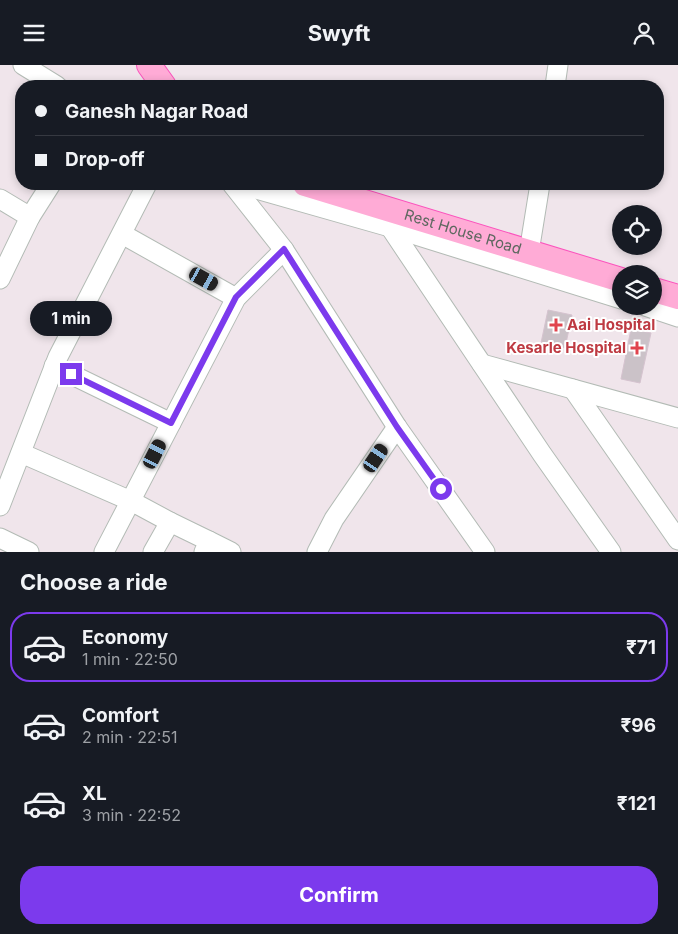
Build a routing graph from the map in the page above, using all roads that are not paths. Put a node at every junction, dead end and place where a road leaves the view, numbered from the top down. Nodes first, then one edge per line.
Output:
1 (23, 65) edge
2 (148, 65) edge
3 (558, 65) edge
4 (48, 80) edge
5 (159, 80) edge
6 (556, 80) edge
7 (48, 190) edge
8 (143, 190) edge
9 (237, 190) edge
10 (260, 190) edge
11 (325, 190) edge
12 (539, 190) edge
13 (0, 199) edge
14 (379, 206) junction
15 (30, 217) junction
16 (390, 227) junction
17 (122, 234) junction
18 (284, 249) junction
19 (529, 252) junction
20 (612, 277) edge
21 (0, 279) edge
22 (662, 292) edge
23 (612, 296) edge
24 (236, 297) junction
25 (678, 297) edge
26 (662, 312) edge
27 (678, 317) edge
28 (482, 364) junction
29 (54, 366) junction
30 (573, 389) junction
31 (678, 419) edge
32 (171, 423) junction
33 (397, 427) junction
34 (21, 453) junction
35 (131, 501) junction
36 (0, 507) edge
37 (170, 522) junction
38 (0, 538) edge
39 (678, 540) edge
40 (206, 546) edge
41 (29, 551) edge
42 (104, 551) edge
43 (154, 551) edge
44 (230, 551) edge
45 (317, 551) edge
46 (485, 551) edge
47 (612, 551) edge

1 - 4 street
2 - 5 main road
3 - 6 street
7 - 15 street
8 - 17 street
9 - 18 street
10 - 16 street
11 - 14 main road, Rest House Road
12 - 19 street
13 - 15 street
14 - 16 street
14 - 19 main road, Rest House Road
15 - 21 street
16 - 23 street
16 - 28 street
17 - 24 street
17 - 29 street
18 - 24 street
18 - 33 street
19 - 20 main road, Rest House Road
22 - 25 main road
24 - 32 street
26 - 27 street
28 - 30 street
28 - 47 street
29 - 32 street
29 - 34 street
30 - 31 street
30 - 39 street
32 - 35 street
33 - 45 street
33 - 46 street
34 - 35 street
34 - 36 street
35 - 37 street
35 - 42 street
37 - 40 street
37 - 43 street
38 - 41 street
40 - 44 street

